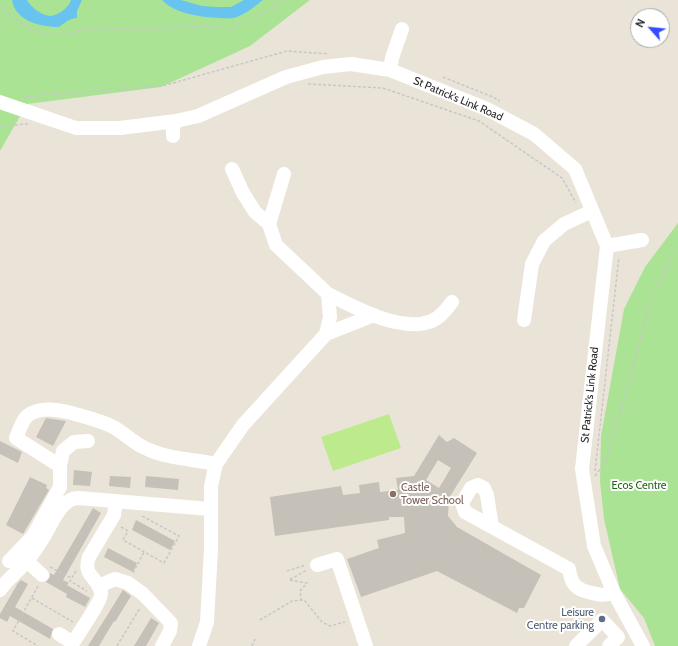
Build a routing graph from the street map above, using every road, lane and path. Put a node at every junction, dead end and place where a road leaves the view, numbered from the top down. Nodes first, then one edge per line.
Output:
1 (283, 0) edge
2 (0, 7) edge
3 (402, 29) dead end
4 (332, 54) dead end
5 (390, 70) junction
6 (443, 77) dead end
7 (308, 84) dead end
8 (25, 97) dead end
9 (500, 101) dead end
10 (0, 102) edge
11 (176, 121) junction
12 (30, 124) dead end
13 (0, 126) edge
14 (173, 136) dead end
15 (232, 169) dead end
16 (284, 174) dead end
17 (587, 213) junction
18 (269, 224) junction
19 (642, 240) dead end
20 (614, 245) junction
21 (678, 248) edge
22 (328, 294) junction
23 (452, 302) dead end
24 (374, 315) junction
25 (524, 320) dead end
26 (326, 334) junction
27 (88, 441) dead end
28 (216, 464) junction
29 (60, 466) junction
30 (116, 501) junction
31 (210, 509) junction
32 (142, 516) dead end
33 (121, 527) dead end
34 (492, 527) dead end
35 (144, 552) junction
36 (9, 561) dead end
37 (27, 561) junction
38 (317, 565) junction
39 (288, 571) dead end
40 (42, 575) joint
41 (128, 583) junction
42 (99, 586) junction
43 (0, 590) edge
44 (614, 593) junction
45 (146, 597) junction
46 (32, 598) junction
47 (301, 601) junction
48 (260, 620) dead end
49 (357, 620) junction
50 (631, 624) junction
51 (82, 627) junction
52 (59, 634) dead end
53 (255, 639) dead end
54 (613, 641) edge
55 (72, 644) edge
56 (38, 646) edge
57 (117, 646) edge
58 (162, 646) edge
59 (199, 646) edge
60 (252, 646) edge
61 (366, 646) edge
62 (576, 646) edge
63 (643, 646) edge

1 - 2 path
3 - 5 street
4 - 8 path
5 - 11 street, St Patrick’s Link Road
5 - 17 street, St Patrick’s Link Road
6 - 9 path
7 - 17 path
10 - 11 street, St Patrick’s Link Road
11 - 14 street
12 - 13 path
15 - 18 street
16 - 18 street
17 - 20 street, St Patrick’s Link Road
17 - 25 street
18 - 22 street
19 - 20 street
20 - 21 path
20 - 44 street, St Patrick’s Link Road
22 - 24 street
22 - 26 street
23 - 24 street
24 - 26 street
26 - 28 street
27 - 29 street
28 - 29 street
28 - 31 street
29 - 36 street
30 - 31 street
30 - 37 street
30 - 42 street
31 - 59 street
32 - 35 path
33 - 35 path
34 - 44 street
35 - 41 path
37 - 40 street
37 - 43 street
38 - 39 path
38 - 47 path
38 - 49 street
40 - 46 path
41 - 42 street
41 - 45 street
42 - 51 street
44 - 50 street, St Patrick’s Link Road
45 - 57 path
45 - 58 street
46 - 51 path
46 - 56 path
47 - 48 path
47 - 49 path
49 - 61 street
50 - 54 street
50 - 63 street, St Patrick’s Link Road
51 - 55 street
52 - 55 street
53 - 60 path
54 - 62 street

